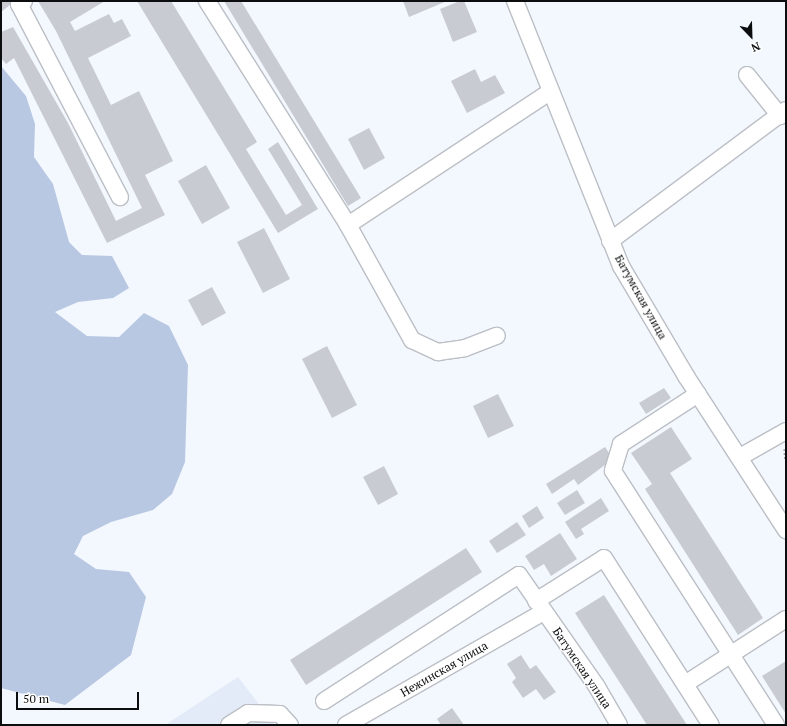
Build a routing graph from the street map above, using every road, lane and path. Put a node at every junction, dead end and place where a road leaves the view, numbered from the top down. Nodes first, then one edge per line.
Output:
1 (24, 1) edge
2 (207, 1) edge
3 (515, 1) edge
4 (747, 75) dead end
5 (550, 92) junction
6 (783, 113) edge
7 (120, 197) dead end
8 (348, 225) junction
9 (610, 241) junction
10 (497, 336) dead end
11 (698, 394) junction
12 (786, 431) edge
13 (740, 457) junction
14 (786, 530) edge
15 (540, 607) junction
16 (786, 619) edge
17 (731, 654) junction
18 (685, 684) junction
19 (324, 701) dead end
20 (229, 725) edge
21 (290, 725) edge
22 (346, 725) edge
23 (619, 725) edge
24 (711, 725) edge
25 (776, 725) edge

1 - 7 street
2 - 8 street
3 - 5 street, Батумская улица
4 - 6 street
5 - 8 street
5 - 9 street, Батумская улица
6 - 9 street
8 - 10 street
9 - 11 street, Батумская улица
11 - 13 street, Батумская улица
11 - 17 street
12 - 13 street
13 - 14 street, Батумская улица
15 - 18 street, Нежинская улица
15 - 19 street, Батумская улица
15 - 22 street, Нежинская улица
15 - 23 street, Батумская улица
16 - 17 street
17 - 18 street
17 - 25 street
18 - 24 street
20 - 21 street

